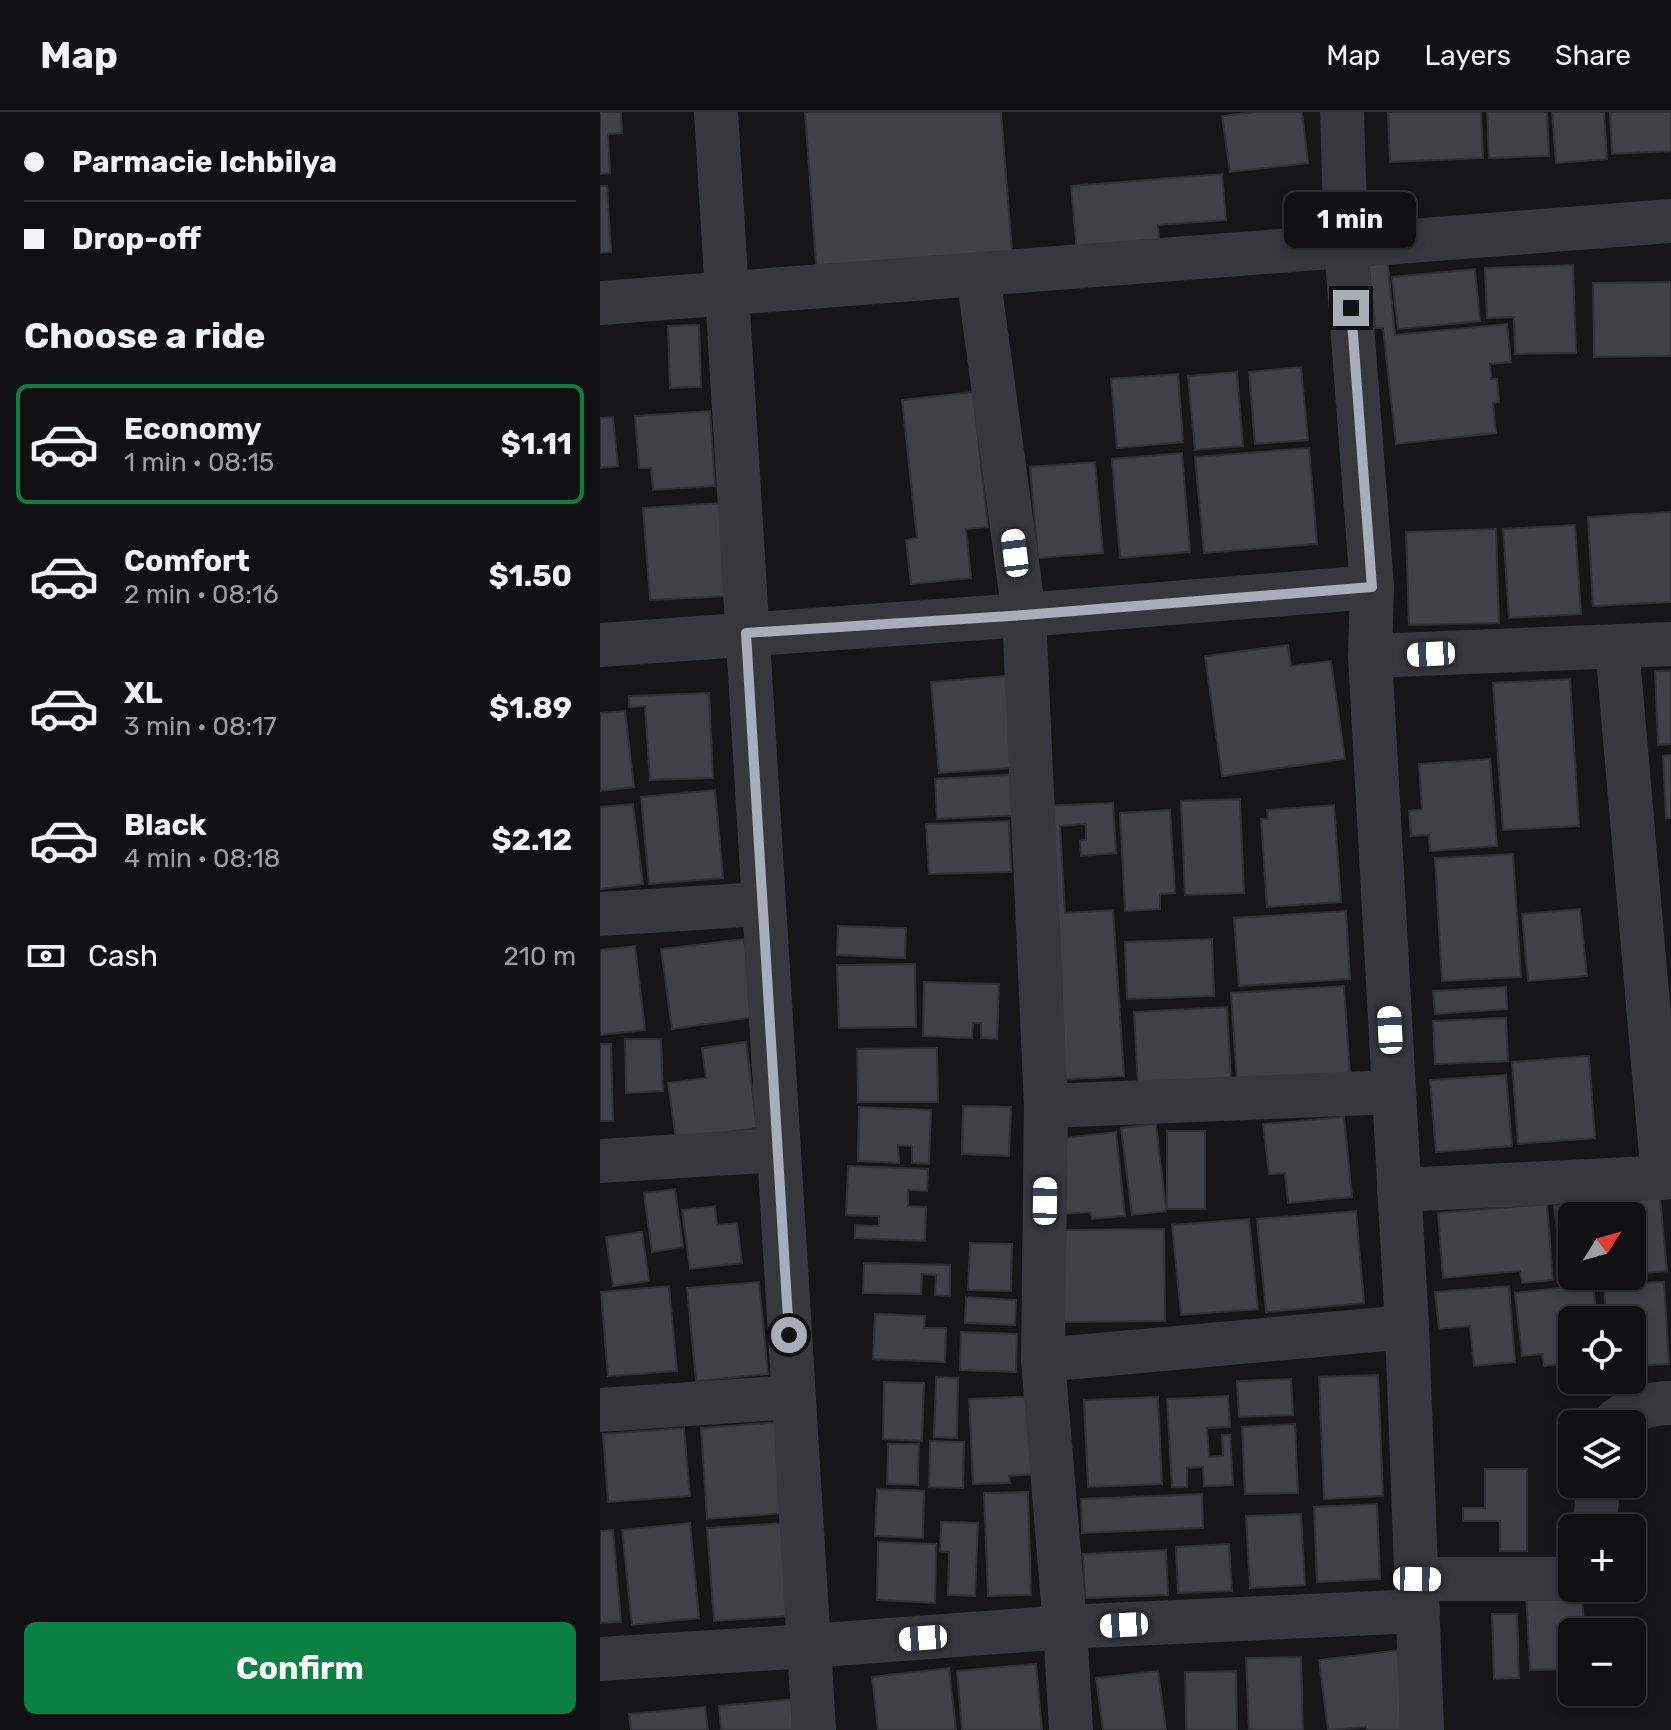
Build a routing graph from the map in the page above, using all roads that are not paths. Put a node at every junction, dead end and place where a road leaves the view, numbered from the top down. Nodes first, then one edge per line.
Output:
1 (716, 112) edge
2 (1342, 112) edge
3 (1671, 221) edge
4 (1346, 246) junction
5 (978, 274) junction
6 (728, 293) junction
7 (600, 303) edge
8 (1372, 587) junction
9 (1024, 615) junction
10 (746, 633) junction
11 (1671, 644) edge
12 (600, 645) edge
13 (1617, 646) junction
14 (1370, 656) junction
15 (763, 904) junction
16 (600, 914) edge
17 (1394, 1092) junction
18 (1046, 1106) junction
19 (778, 1150) junction
20 (600, 1161) edge
21 (1667, 1178) edge
22 (1399, 1190) junction
23 (1407, 1327) junction
24 (1043, 1360) junction
25 (793, 1397) junction
26 (1671, 1403) edge
27 (600, 1410) edge
28 (1635, 1410) edge
29 (1558, 1580) edge
30 (1417, 1595) junction
31 (1065, 1627) junction
32 (809, 1646) junction
33 (600, 1659) edge
34 (814, 1730) edge
35 (1071, 1730) edge
36 (1422, 1730) edge

1 - 6 street
2 - 4 street
3 - 4 street
4 - 5 street
4 - 8 street
5 - 6 street
5 - 9 street
6 - 7 street
6 - 10 street
8 - 9 street
8 - 14 street
9 - 10 street
9 - 18 street
10 - 12 street
10 - 15 street
11 - 13 street
13 - 14 street
13 - 21 street
14 - 17 street
15 - 16 street
15 - 19 street
17 - 18 street
17 - 22 street
18 - 24 street
19 - 20 street
19 - 25 street
21 - 22 street
22 - 23 street
23 - 24 street
23 - 30 street
24 - 31 street
25 - 27 street
25 - 32 street
26 - 28 street
29 - 30 street
30 - 31 street
30 - 36 street
31 - 32 street
31 - 35 street
32 - 33 street
32 - 34 street

